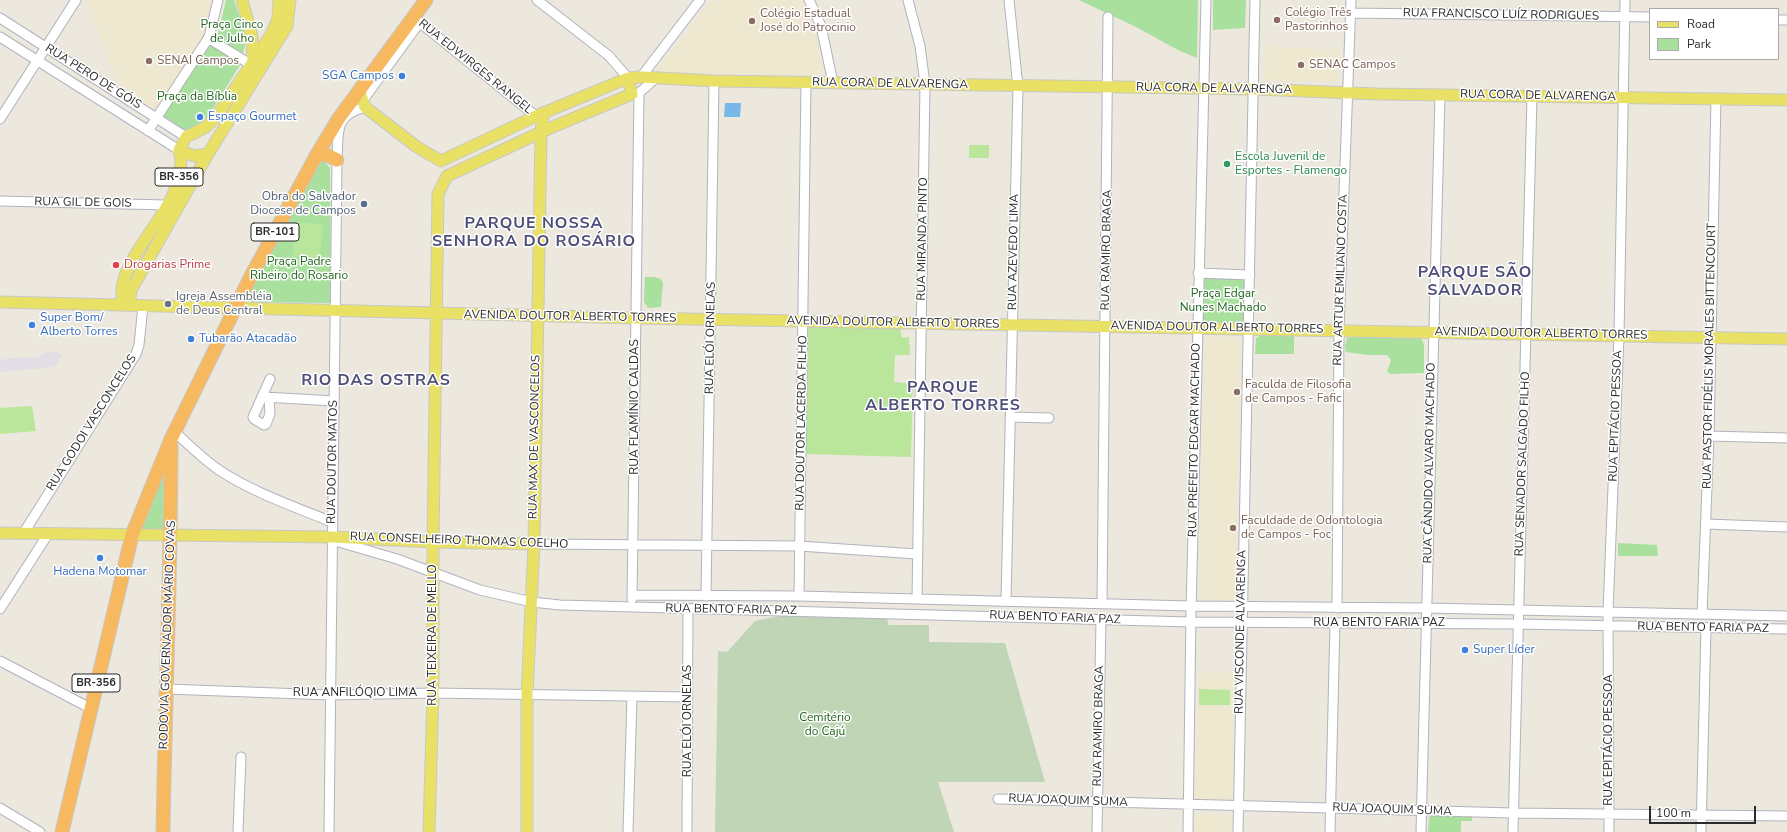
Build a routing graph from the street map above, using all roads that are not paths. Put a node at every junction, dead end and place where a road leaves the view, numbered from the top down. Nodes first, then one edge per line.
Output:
1 (76, 0) edge
2 (218, 0) edge
3 (242, 0) edge
4 (279, 0) edge
5 (290, 0) edge
6 (426, 0) edge
7 (537, 0) edge
8 (810, 0) edge
9 (908, 0) edge
10 (1008, 0) edge
11 (1206, 0) edge
12 (1255, 0) edge
13 (1351, 0) edge
14 (1625, 0) edge
15 (696, 1) edge
16 (1351, 13) junction
17 (1108, 17) dead end
18 (1624, 17) junction
19 (1649, 17) edge
20 (0, 18) edge
21 (417, 20) junction
22 (0, 37) edge
23 (208, 38) junction
24 (45, 48) junction
25 (37, 61) junction
26 (252, 62) junction
27 (641, 77) junction
28 (628, 78) junction
29 (656, 78) junction
30 (714, 81) junction
31 (102, 82) junction
32 (806, 82) junction
33 (833, 83) junction
34 (925, 84) junction
35 (1018, 87) junction
36 (1109, 87) junction
37 (1204, 89) junction
38 (1254, 89) junction
39 (636, 93) junction
40 (1347, 94) junction
41 (1440, 95) junction
42 (94, 96) junction
43 (1532, 96) junction
44 (1622, 98) junction
45 (1716, 98) junction
46 (362, 99) junction
47 (1787, 100) edge
48 (540, 115) junction
49 (157, 118) junction
50 (0, 119) edge
51 (148, 131) junction
52 (541, 132) junction
53 (186, 137) junction
54 (179, 150) junction
55 (208, 154) junction
56 (316, 156) junction
57 (336, 160) junction
58 (441, 161) junction
59 (447, 176) junction
60 (0, 201) edge
61 (167, 205) junction
62 (1198, 274) junction
63 (1250, 275) junction
64 (0, 302) edge
65 (126, 305) junction
66 (143, 306) junction
67 (234, 309) junction
68 (334, 311) junction
69 (437, 314) junction
70 (537, 316) junction
71 (635, 318) junction
72 (711, 320) junction
73 (803, 321) junction
74 (921, 324) junction
75 (1013, 325) junction
76 (1106, 326) junction
77 (1197, 328) junction
78 (1250, 329) junction
79 (1339, 330) junction
80 (1433, 332) junction
81 (1527, 335) junction
82 (1619, 336) junction
83 (1711, 338) junction
84 (1787, 339) edge
85 (270, 379) dead end
86 (334, 401) junction
87 (1011, 417) junction
88 (1049, 418) dead end
89 (173, 435) junction
90 (1709, 436) junction
91 (1787, 438) edge
92 (154, 479) junction
93 (171, 483) junction
94 (332, 522) junction
95 (1706, 524) junction
96 (0, 525) edge
97 (1787, 527) edge
98 (0, 533) edge
99 (22, 534) junction
100 (48, 534) junction
101 (132, 534) junction
102 (171, 535) junction
103 (332, 539) junction
104 (433, 542) junction
105 (534, 544) junction
106 (708, 545) junction
107 (634, 546) junction
108 (800, 546) junction
109 (917, 554) junction
110 (433, 572) junction
111 (632, 594) junction
112 (706, 596) junction
113 (799, 596) junction
114 (917, 599) junction
115 (1006, 601) junction
116 (532, 602) junction
117 (1102, 602) junction
118 (1191, 606) junction
119 (1242, 606) junction
120 (632, 607) junction
121 (1337, 608) junction
122 (1427, 608) junction
123 (0, 609) edge
124 (688, 609) junction
125 (1519, 611) junction
126 (1608, 612) junction
127 (1702, 614) junction
128 (1787, 616) edge
129 (1101, 619) junction
130 (1191, 622) junction
131 (1241, 622) junction
132 (1335, 623) junction
133 (1427, 624) junction
134 (1517, 624) junction
135 (1608, 627) junction
136 (1706, 628) junction
137 (1787, 629) edge
138 (0, 661) edge
139 (166, 689) junction
140 (433, 693) junction
141 (331, 695) junction
142 (527, 695) junction
143 (632, 696) junction
144 (688, 697) junction
145 (90, 708) junction
146 (241, 757) dead end
147 (998, 799) dead end
148 (1098, 802) junction
149 (1189, 804) junction
150 (1238, 805) junction
151 (0, 808) edge
152 (1331, 808) junction
153 (1422, 810) junction
154 (1513, 813) junction
155 (1609, 813) junction
156 (1702, 814) junction
157 (1787, 816) edge
158 (40, 832) edge
159 (62, 832) edge
160 (163, 832) edge
161 (238, 832) edge
162 (329, 832) edge
163 (429, 832) edge
164 (527, 832) edge
165 (628, 832) edge
166 (687, 832) edge
167 (1097, 832) edge
168 (1188, 832) edge
169 (1238, 832) edge
170 (1330, 832) edge
171 (1421, 832) edge
172 (1513, 832) edge
173 (1609, 832) edge
174 (1701, 832) edge

1 - 24 street
2 - 23 street
3 - 26 main road
4 - 26 main road
5 - 55 main road, BR-356
6 - 21 highway, RODOVIA GOVERNADOR MÁRIO COVAS / BR-101
7 - 28 street
8 - 33 street
9 - 34 street, RUA MIRANDA PINTO
10 - 35 street, RUA AZEVEDO LIMA
11 - 37 street, RUA PREFEITO EDGAR MACHADO
12 - 38 street, RUA VISCONDE ALVARENGA
13 - 16 street, RUA ARTUR EMILIANO COSTA
14 - 18 street, RUA EPITÁCIO PESSOA
15 - 27 street
16 - 18 street, RUA FRANCISCO LUÍZ RODRIGUES
16 - 40 street, RUA ARTUR EMILIANO COSTA
17 - 36 street, RUA RAMIRO BRAGA
18 - 19 street, RUA FRANCISCO LUÍZ RODRIGUES
18 - 44 street, RUA EPITÁCIO PESSOA
20 - 24 street, RUA PERO DE GÓIS
21 - 46 highway, RODOVIA GOVERNADOR MÁRIO COVAS / BR-101
21 - 48 street, RUA EDWIRGES RANGEL
22 - 25 street, RUA PERO DE GÓIS
23 - 26 street
23 - 49 street
24 - 25 street
24 - 31 street, RUA PERO DE GÓIS
25 - 42 street, RUA PERO DE GÓIS
25 - 50 street
26 - 53 main road
27 - 28 main road, RUA CORA DE ALVARENGA
27 - 29 main road, RUA CORA DE ALVARENGA
28 - 39 main road
28 - 48 main road, RUA CORA DE ALVARENGA
29 - 30 main road, RUA CORA DE ALVARENGA
29 - 39 street
30 - 32 main road, RUA CORA DE ALVARENGA
30 - 72 street, RUA ELÓI ORNELAS
31 - 42 street
31 - 49 street, RUA PERO DE GÓIS
32 - 33 main road, RUA CORA DE ALVARENGA
32 - 73 street, RUA DOUTOR LACERDA FILHO
33 - 34 main road, RUA CORA DE ALVARENGA
34 - 35 main road, RUA CORA DE ALVARENGA
34 - 74 street, RUA MIRANDA PINTO
35 - 36 main road, RUA CORA DE ALVARENGA
35 - 75 street, RUA AZEVEDO LIMA
36 - 37 main road, RUA CORA DE ALVARENGA
36 - 76 street, RUA RAMIRO BRAGA
37 - 38 main road, RUA CORA DE ALVARENGA
37 - 62 street, RUA PREFEITO EDGAR MACHADO
38 - 40 main road, RUA CORA DE ALVARENGA
38 - 63 street, RUA VISCONDE ALVARENGA
39 - 52 main road
39 - 71 street, RUA FLAMÍNIO CALDAS
40 - 41 main road, RUA CORA DE ALVARENGA
40 - 79 street, RUA ARTUR EMILIANO COSTA
41 - 43 main road, RUA CORA DE ALVARENGA
41 - 80 street, RUA CÂNDIDO ALVARO MACHADO
42 - 51 street, RUA PERO DE GÓIS
43 - 44 main road, RUA CORA DE ALVARENGA
43 - 81 street, RUA SENADOR SALGADO FILHO
44 - 45 main road, RUA CORA DE ALVARENGA
44 - 82 street, RUA EPITÁCIO PESSOA
45 - 47 main road, RUA CORA DE ALVARENGA
45 - 83 street, RUA PASTOR FIDÉLIS MORALES BITTENCOURT
46 - 56 highway, RODOVIA GOVERNADOR MÁRIO COVAS / BR-101
46 - 57 street, RUA DOUTOR MATOS
46 - 58 main road
48 - 52 main road, RUA MAX DE VASCONCELOS
48 - 58 main road, RUA CORA DE ALVARENGA
49 - 51 street
49 - 53 street, RUA PERO DE GÓIS
51 - 54 street, RUA PERO DE GÓIS
52 - 59 main road
52 - 70 main road, RUA MAX DE VASCONCELOS
53 - 54 main road
54 - 55 main road
54 - 61 main road, BR-356
55 - 65 main road, BR-356
56 - 57 highway
56 - 67 highway, RODOVIA GOVERNADOR MÁRIO COVAS / BR-101
57 - 68 street, RUA DOUTOR MATOS
58 - 59 main road
59 - 69 main road, RUA TEIXEIRA DE MELLO
60 - 61 street, RUA GIL DE GOIS
61 - 65 main road, BR-356
62 - 63 street
62 - 77 street, RUA PREFEITO EDGAR MACHADO
63 - 78 street, RUA VISCONDE ALVARENGA
64 - 65 main road, AVENIDA DOUTOR ALBERTO TORRES
65 - 66 main road, AVENIDA DOUTOR ALBERTO TORRES
66 - 67 main road, AVENIDA DOUTOR ALBERTO TORRES
66 - 99 street, RUA GODOI VASCONCELOS
67 - 68 main road, AVENIDA DOUTOR ALBERTO TORRES
67 - 89 highway, RODOVIA GOVERNADOR MÁRIO COVAS / BR-356
68 - 69 main road, AVENIDA DOUTOR ALBERTO TORRES
68 - 86 street, RUA DOUTOR MATOS
69 - 70 main road, AVENIDA DOUTOR ALBERTO TORRES
69 - 104 main road, RUA TEIXEIRA DE MELLO
70 - 71 main road, AVENIDA DOUTOR ALBERTO TORRES
70 - 105 main road, RUA MAX DE VASCONCELOS
71 - 72 main road, AVENIDA DOUTOR ALBERTO TORRES
71 - 107 street, RUA FLAMÍNIO CALDAS
72 - 73 main road, AVENIDA DOUTOR ALBERTO TORRES
72 - 106 street, RUA ELÓI ORNELAS
73 - 74 main road, AVENIDA DOUTOR ALBERTO TORRES
73 - 108 street, RUA DOUTOR LACERDA FILHO
74 - 75 main road, AVENIDA DOUTOR ALBERTO TORRES
74 - 109 street, RUA MIRANDA PINTO
75 - 76 main road, AVENIDA DOUTOR ALBERTO TORRES
75 - 87 street, RUA AZEVEDO LIMA
76 - 77 main road, AVENIDA DOUTOR ALBERTO TORRES
76 - 117 street, RUA RAMIRO BRAGA
77 - 78 main road, AVENIDA DOUTOR ALBERTO TORRES
77 - 118 street, RUA PREFEITO EDGAR MACHADO
78 - 79 main road, AVENIDA DOUTOR ALBERTO TORRES
78 - 119 street, RUA VISCONDE ALVARENGA
79 - 80 main road, AVENIDA DOUTOR ALBERTO TORRES
79 - 121 street, RUA ARTUR EMILIANO COSTA
80 - 81 main road, AVENIDA DOUTOR ALBERTO TORRES
80 - 122 street, RUA CÂNDIDO ALVARO MACHADO
81 - 82 main road, AVENIDA DOUTOR ALBERTO TORRES
81 - 125 street, RUA SENADOR SALGADO FILHO
82 - 83 main road, AVENIDA DOUTOR ALBERTO TORRES
82 - 126 street, RUA EPITÁCIO PESSOA
83 - 84 main road, AVENIDA DOUTOR ALBERTO TORRES
83 - 90 street, RUA PASTOR FIDÉLIS MORALES BITTENCOURT
85 - 86 street
86 - 94 street, RUA DOUTOR MATOS
87 - 88 street
87 - 115 street, RUA AZEVEDO LIMA
89 - 92 highway, RODOVIA GOVERNADOR MÁRIO COVAS / BR-356
89 - 93 highway, RODOVIA GOVERNADOR MÁRIO COVAS
89 - 94 street
90 - 91 street
90 - 95 street, RUA PASTOR FIDÉLIS MORALES BITTENCOURT
92 - 93 highway
92 - 101 highway, RODOVIA GOVERNADOR MÁRIO COVAS / BR-356
93 - 102 highway, RODOVIA GOVERNADOR MÁRIO COVAS
94 - 103 street, RUA DOUTOR MATOS
95 - 97 street
95 - 127 street, RUA PASTOR FIDÉLIS MORALES BITTENCOURT
96 - 99 main road
98 - 99 main road, RUA CONSELHEIRO THOMAS COELHO
99 - 100 main road, RUA CONSELHEIRO THOMAS COELHO
100 - 101 main road, RUA CONSELHEIRO THOMAS COELHO
100 - 123 street
101 - 102 main road, RUA CONSELHEIRO THOMAS COELHO
101 - 145 highway, RODOVIA GOVERNADOR MÁRIO COVAS / BR-356
102 - 103 main road, RUA CONSELHEIRO THOMAS COELHO
102 - 139 highway, RODOVIA GOVERNADOR MÁRIO COVAS
103 - 104 main road, RUA CONSELHEIRO THOMAS COELHO
103 - 110 street, RUA BENTO FARIA PAZ
103 - 141 street, RUA DOUTOR MATOS
104 - 105 main road, RUA CONSELHEIRO THOMAS COELHO
104 - 110 main road, RUA TEIXEIRA DE MELLO
105 - 107 street, RUA CONSELHEIRO THOMAS COELHO
105 - 116 main road, RUA MAX DE VASCONCELOS
106 - 107 street, RUA CONSELHEIRO THOMAS COELHO
106 - 108 street, RUA CONSELHEIRO THOMAS COELHO
106 - 112 street, RUA ELÓI ORNELAS
107 - 111 street, RUA FLAMÍNIO CALDAS
108 - 109 street, RUA CONSELHEIRO THOMAS COELHO
108 - 113 street, RUA DOUTOR LACERDA FILHO
109 - 114 street, RUA MIRANDA PINTO
110 - 116 street, RUA BENTO FARIA PAZ
110 - 140 main road, RUA TEIXEIRA DE MELLO
111 - 112 street, RUA BENTO FARIA PAZ
111 - 120 street, RUA FLAMÍNIO CALDAS
112 - 113 street, RUA BENTO FARIA PAZ
113 - 114 street, RUA BENTO FARIA PAZ
114 - 115 street, RUA BENTO FARIA PAZ
115 - 117 street, RUA BENTO FARIA PAZ
116 - 120 street, RUA BENTO FARIA PAZ
116 - 142 main road, RUA MAX DE VASCONCELOS
117 - 118 street, RUA BENTO FARIA PAZ
118 - 119 street, RUA BENTO FARIA PAZ
118 - 130 street, RUA PREFEITO EDGAR MACHADO
119 - 121 street, RUA BENTO FARIA PAZ
119 - 131 street, RUA VISCONDE ALVARENGA
120 - 124 street, RUA BENTO FARIA PAZ
121 - 122 street, RUA BENTO FARIA PAZ
122 - 125 street, RUA BENTO FARIA PAZ
122 - 133 street, RUA CÂNDIDO ALVARO MACHADO
124 - 129 street, RUA BENTO FARIA PAZ
124 - 144 street, RUA ELÓI ORNELAS
125 - 126 street, RUA BENTO FARIA PAZ
125 - 134 street, RUA SENADOR SALGADO FILHO
126 - 127 street, RUA BENTO FARIA PAZ
126 - 135 street, RUA EPITÁCIO PESSOA
127 - 128 street, RUA BENTO FARIA PAZ
129 - 130 street, RUA BENTO FARIA PAZ
129 - 148 street, RUA RAMIRO BRAGA
130 - 131 street, RUA BENTO FARIA PAZ
130 - 149 street, RUA PREFEITO EDGAR MACHADO
131 - 132 street, RUA BENTO FARIA PAZ
131 - 150 street, RUA VISCONDE ALVARENGA
132 - 133 street, RUA BENTO FARIA PAZ
132 - 152 street
133 - 134 street, RUA BENTO FARIA PAZ
133 - 153 street, RUA CÂNDIDO ALVARO MACHADO
134 - 135 street, RUA BENTO FARIA PAZ
134 - 154 street, RUA SENADOR SALGADO FILHO
135 - 136 street, RUA BENTO FARIA PAZ
135 - 155 street, RUA EPITÁCIO PESSOA
136 - 137 street, RUA BENTO FARIA PAZ
136 - 156 street
138 - 145 street
139 - 141 street, RUA ANFILÓQIO LIMA
139 - 160 highway, RODOVIA GOVERNADOR MÁRIO COVAS
140 - 141 street, RUA ANFILÓQIO LIMA
140 - 142 street, RUA ANFILÓQIO LIMA
140 - 163 main road, RUA TEIXEIRA DE MELLO
141 - 162 street, RUA DOUTOR MATOS
142 - 143 street, RUA ANFILÓQIO LIMA
142 - 164 main road, RUA MAX DE VASCONCELOS
143 - 144 street, RUA ANFILÓQIO LIMA
143 - 165 street
144 - 166 street, RUA ELÓI ORNELAS
145 - 159 highway, RODOVIA GOVERNADOR MÁRIO COVAS / BR-356
146 - 161 street
147 - 148 street, RUA JOAQUIM SUMA
148 - 149 street, RUA JOAQUIM SUMA
148 - 167 street, RUA RAMIRO BRAGA
149 - 150 street, RUA JOAQUIM SUMA
149 - 168 street, RUA PREFEITO EDGAR MACHADO
150 - 152 street, RUA JOAQUIM SUMA
150 - 169 street, RUA VISCONDE ALVARENGA
151 - 158 street
152 - 153 street, RUA JOAQUIM SUMA
152 - 170 street
153 - 154 street, RUA JOAQUIM SUMA
153 - 171 street, RUA CÂNDIDO ALVARO MACHADO
154 - 155 street, RUA JOAQUIM SUMA
154 - 172 street, RUA SENADOR SALGADO FILHO
155 - 156 street, RUA JOAQUIM SUMA
155 - 173 street, RUA EPITÁCIO PESSOA
156 - 157 street, RUA JOAQUIM SUMA
156 - 174 street

